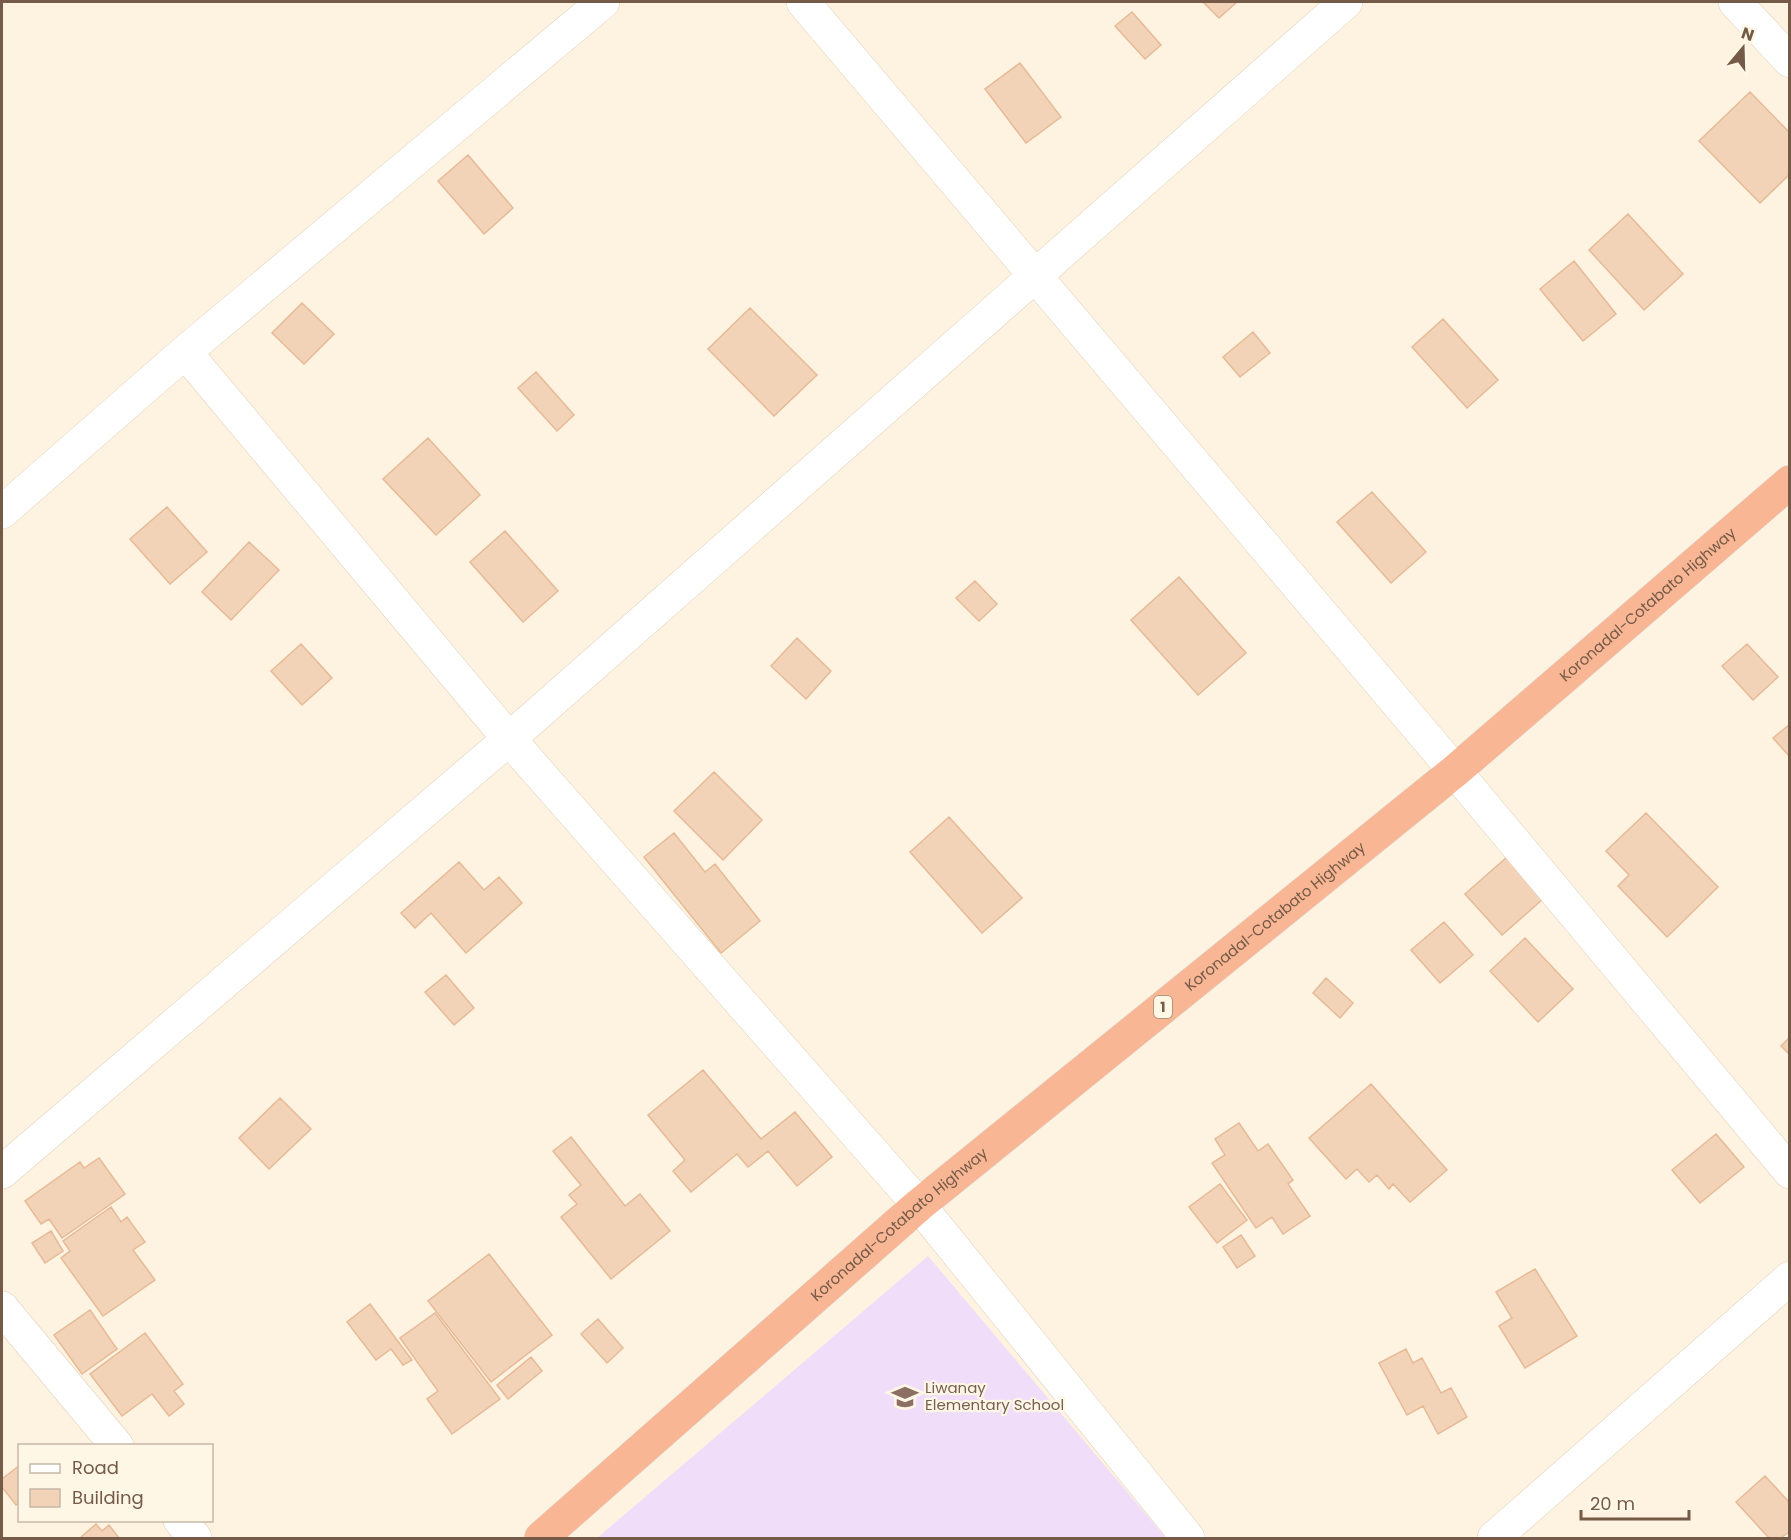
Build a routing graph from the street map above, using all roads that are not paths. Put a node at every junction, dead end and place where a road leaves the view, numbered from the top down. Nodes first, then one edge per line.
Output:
1 (603, 2) edge
2 (803, 2) edge
3 (1346, 2) edge
4 (1735, 2) edge
5 (1790, 61) edge
6 (1034, 276) junction
7 (185, 352) junction
8 (1790, 482) edge
9 (2, 512) edge
10 (509, 739) junction
11 (1455, 771) junction
12 (2, 1172) edge
13 (1790, 1172) edge
14 (919, 1205) junction
15 (1790, 1278) edge
16 (2, 1308) edge
17 (115, 1444) edge
18 (181, 1522) edge
19 (195, 1539) edge
20 (541, 1539) edge
21 (1188, 1539) edge
22 (1494, 1539) edge

1 - 7 street
2 - 6 street
3 - 6 street
4 - 5 street
6 - 10 street
6 - 11 street
7 - 9 street
7 - 10 street
8 - 11 highway, Koronadal-Cotabato Highway / 1
10 - 12 street
10 - 14 street
11 - 13 street
11 - 14 highway, Koronadal-Cotabato Highway / 1
14 - 20 highway, Koronadal-Cotabato Highway / 1
14 - 21 street
15 - 22 street
16 - 17 street
18 - 19 street

